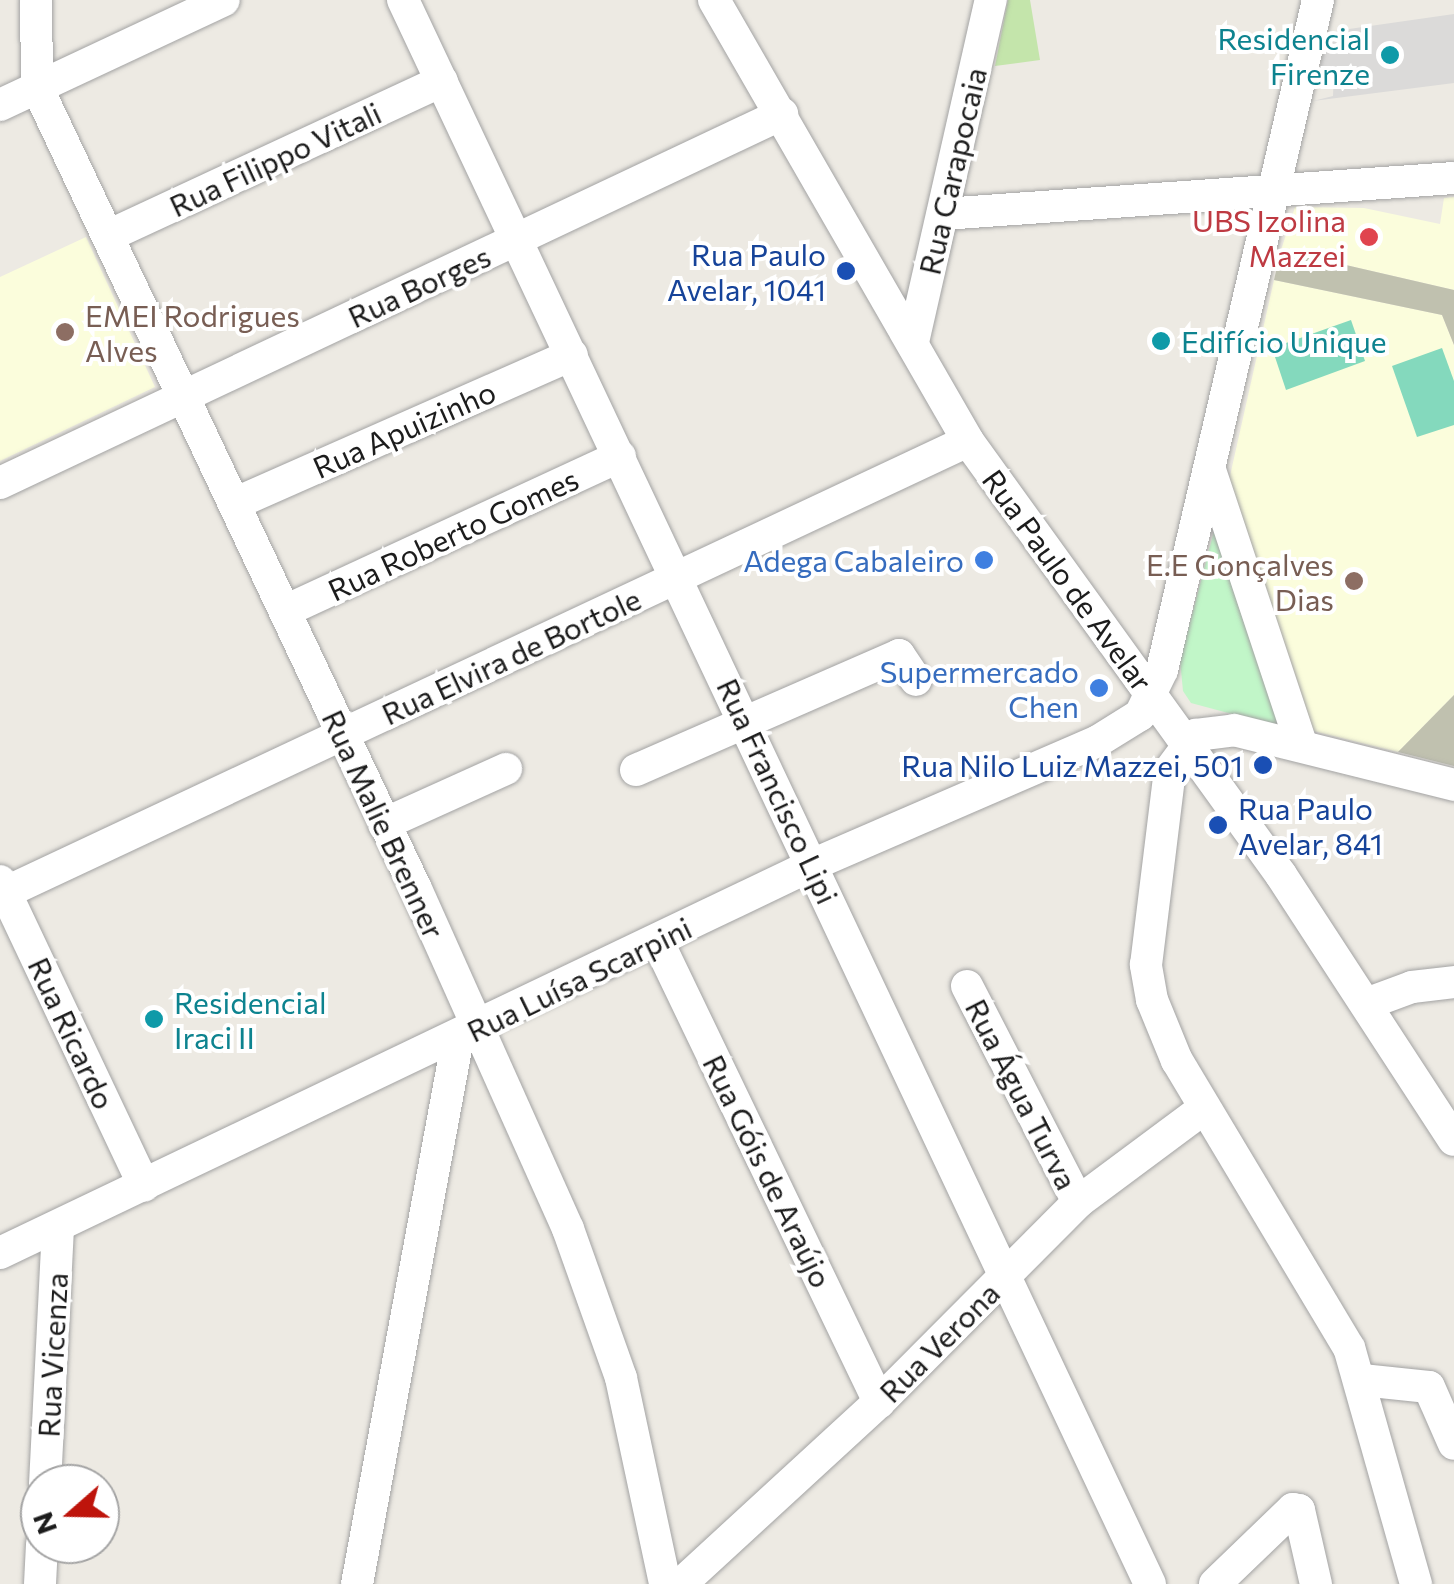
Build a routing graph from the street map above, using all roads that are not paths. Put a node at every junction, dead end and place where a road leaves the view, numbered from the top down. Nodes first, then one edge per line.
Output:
1 (36, 0) edge
2 (224, 0) edge
3 (403, 0) edge
4 (714, 0) edge
5 (991, 0) edge
6 (1318, 0) edge
7 (442, 81) junction
8 (37, 87) junction
9 (0, 105) edge
10 (782, 114) junction
11 (1454, 178) edge
12 (1276, 190) junction
13 (943, 214) junction
14 (108, 236) junction
15 (518, 241) junction
16 (913, 342) junction
17 (572, 354) junction
18 (185, 394) junction
19 (968, 441) junction
20 (620, 456) junction
21 (1210, 469) junction
22 (0, 482) edge
23 (236, 503) junction
24 (678, 577) junction
25 (285, 611) junction
26 (916, 680) dead end
27 (1153, 699) junction
28 (746, 719) junction
29 (342, 735) junction
30 (1186, 743) junction
31 (1302, 746) junction
32 (506, 769) dead end
33 (636, 770) dead end
34 (1454, 785) edge
35 (384, 824) junction
36 (814, 864) junction
37 (2, 889) edge
38 (658, 940) junction
39 (1454, 982) edge
40 (967, 986) dead end
41 (1366, 1004) junction
42 (468, 1033) junction
43 (1203, 1109) junction
44 (1454, 1140) edge
45 (144, 1186) junction
46 (1078, 1202) junction
47 (58, 1227) junction
48 (0, 1253) edge
49 (1004, 1276) junction
50 (1362, 1380) junction
51 (879, 1402) junction
52 (1454, 1444) edge
53 (46, 1464) edge
54 (356, 1584) edge
55 (665, 1584) edge
56 (681, 1584) edge
57 (1150, 1584) edge
58 (1215, 1584) edge
59 (1316, 1584) edge
60 (1416, 1584) edge

1 - 8 street
2 - 8 street
3 - 7 street, Rua Francisco Lipi
4 - 10 street, Rua Paulo de Avelar
5 - 13 street, Rua Carapocaia
6 - 12 street
7 - 14 street, Rua Filippo Vitali
7 - 15 street, Rua Francisco Lipi
8 - 9 street
8 - 14 street, Rua Malie Brenner
10 - 15 street, Rua Borges
10 - 16 street, Rua Paulo de Avelar
11 - 12 street
12 - 13 street
12 - 21 street
13 - 16 street, Rua Carapocaia
14 - 18 street, Rua Malie Brenner
15 - 17 street, Rua Francisco Lipi
15 - 18 street, Rua Borges
16 - 19 street, Rua Paulo de Avelar
17 - 20 street, Rua Francisco Lipi
17 - 23 street, Rua Apuizinho
18 - 22 street, Rua Borges
18 - 23 street, Rua Malie Brenner
19 - 24 street, Rua Elvira de Bortole
19 - 27 street, Rua Paulo de Avelar
20 - 24 street, Rua Francisco Lipi
20 - 25 street, Rua Roberto Gomes
21 - 27 street
21 - 31 street
23 - 25 street, Rua Malie Brenner
24 - 28 street, Rua Francisco Lipi
24 - 29 street, Rua Elvira de Bortole
25 - 29 street, Rua Malie Brenner
26 - 28 street
27 - 30 street, Rua Paulo de Avelar
27 - 36 street, Rua Luísa Scarpini
28 - 33 street
28 - 36 street, Rua Francisco Lipi
29 - 35 street, Rua Malie Brenner
29 - 37 street, Rua Elvira de Bortole
30 - 31 street
30 - 41 street, Rua Paulo de Avelar
30 - 43 street
31 - 34 street
32 - 35 street
35 - 42 street, Rua Malie Brenner
36 - 38 street, Rua Luísa Scarpini
36 - 49 street, Rua Francisco Lipi
37 - 45 street, Rua Ricardo
38 - 42 street, Rua Luísa Scarpini
38 - 51 street, Rua Góis de Araújo
39 - 41 street
40 - 46 street, Rua Água Turva
41 - 44 street, Rua Paulo de Avelar
42 - 45 street, Rua Luísa Scarpini
42 - 54 street
42 - 55 street, Rua Malie Brenner
43 - 46 street, Rua Verona
43 - 50 street
45 - 47 street, Rua Luísa Scarpini
46 - 49 street, Rua Verona
47 - 48 street, Rua Luísa Scarpini
47 - 53 street, Rua Vicenza
49 - 51 street, Rua Verona
49 - 57 street, Rua Francisco Lipi
50 - 52 street
50 - 60 street
51 - 56 street, Rua Verona
58 - 59 street

